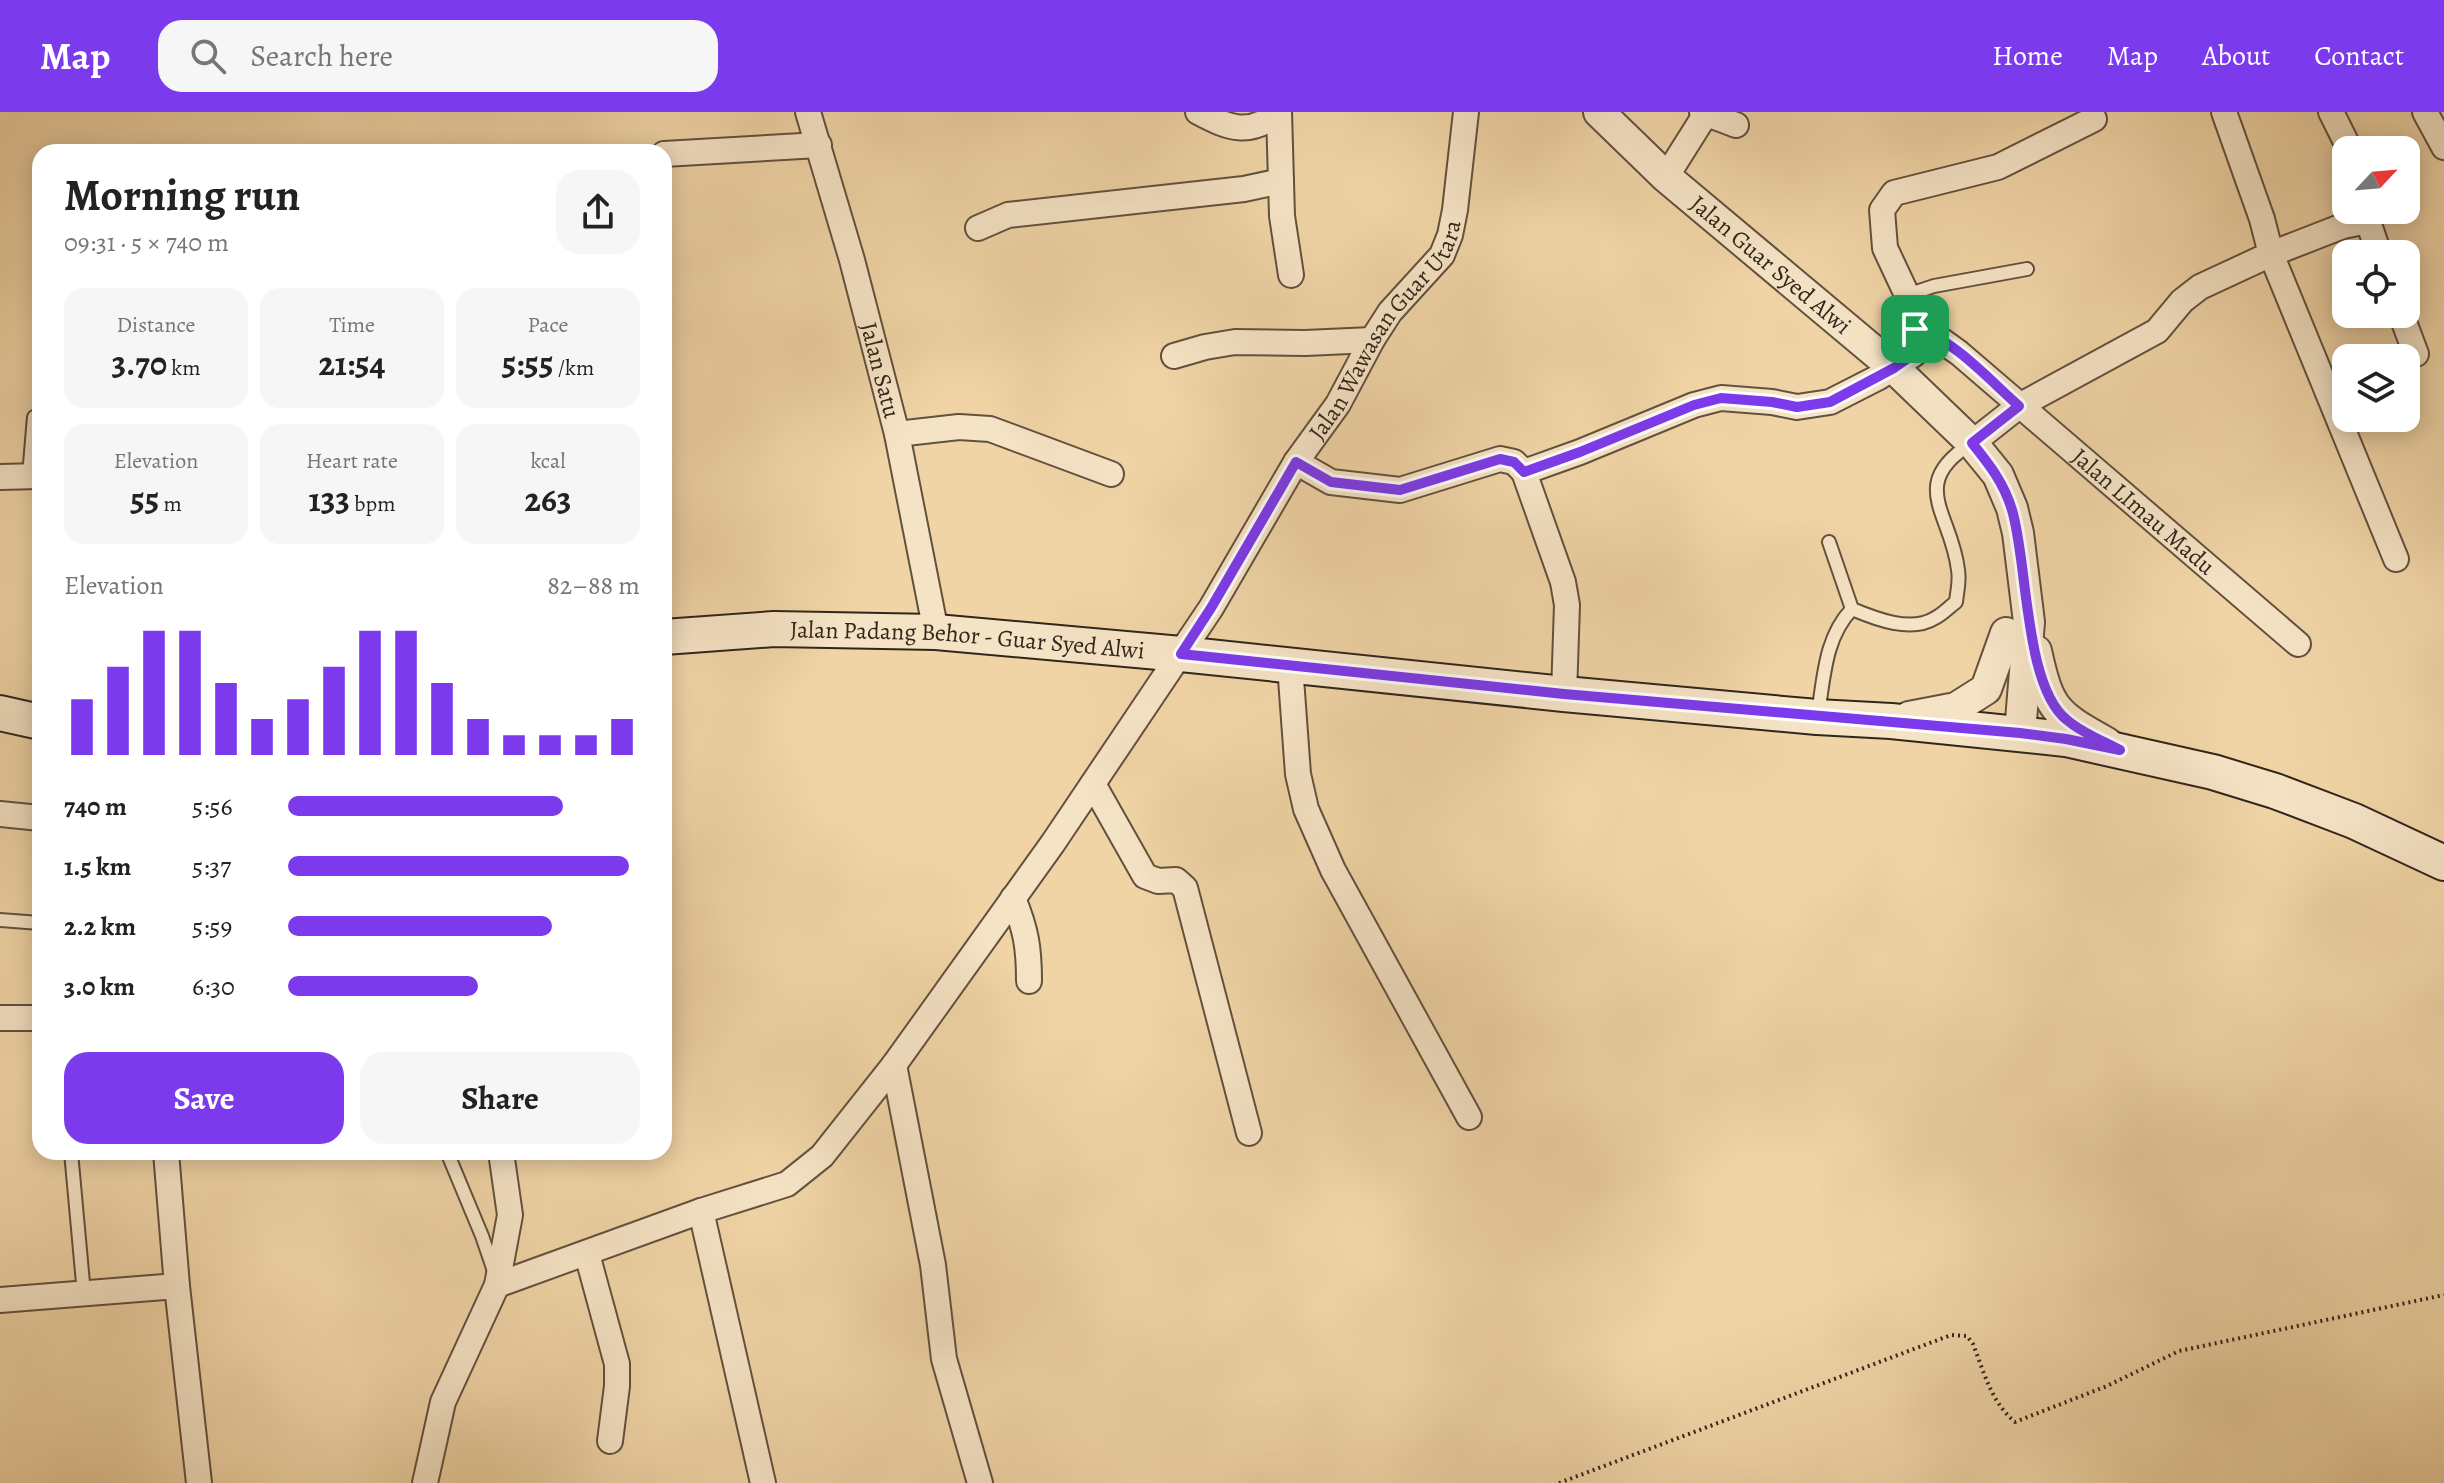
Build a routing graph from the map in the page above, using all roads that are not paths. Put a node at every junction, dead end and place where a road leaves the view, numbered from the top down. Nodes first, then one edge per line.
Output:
1 (808, 112) edge
2 (1198, 112) edge
3 (1279, 112) edge
4 (1466, 112) edge
5 (1599, 112) edge
6 (2331, 112) edge
7 (2425, 112) edge
8 (1704, 113) edge
9 (2229, 113) edge
10 (2094, 119) dead end
11 (1736, 125) dead end
12 (2343, 136) edge
13 (819, 145) junction
14 (2444, 147) edge
15 (672, 154) edge
16 (1666, 177) junction
17 (1281, 181) junction
18 (2348, 224) edge
19 (978, 228) dead end
20 (2271, 254) junction
21 (2027, 269) dead end
22 (1291, 275) dead end
23 (1907, 295) junction
24 (1915, 329) junction
25 (1372, 340) junction
26 (1174, 356) dead end
27 (1894, 368) junction
28 (2019, 406) junction
29 (897, 434) junction
30 (1972, 443) junction
31 (1296, 462) junction
32 (1524, 472) junction
33 (1111, 474) dead end
34 (32, 476) edge
35 (0, 477) edge
36 (1829, 542) dead end
37 (2396, 559) dead end
38 (1852, 609) junction
39 (2017, 628) junction
40 (936, 632) junction
41 (672, 636) edge
42 (2298, 644) dead end
43 (1181, 654) junction
44 (1290, 665) junction
45 (1564, 694) junction
46 (0, 713) edge
47 (1817, 717) junction
48 (32, 720) edge
49 (1891, 721) junction
50 (2009, 733) junction
51 (2120, 750) junction
52 (1093, 784) junction
53 (0, 814) edge
54 (32, 817) edge
55 (2444, 863) edge
56 (1013, 898) junction
57 (0, 920) edge
58 (32, 922) edge
59 (1029, 981) dead end
60 (0, 1018) edge
61 (32, 1018) edge
62 (894, 1065) junction
63 (1469, 1117) dead end
64 (1249, 1133) dead end
65 (72, 1160) edge
66 (167, 1160) edge
67 (450, 1160) edge
68 (502, 1160) edge
69 (701, 1211) junction
70 (587, 1254) junction
71 (497, 1285) junction
72 (177, 1286) junction
73 (84, 1294) junction
74 (0, 1300) edge
75 (610, 1441) dead end
76 (199, 1483) edge
77 (425, 1483) edge
78 (763, 1483) edge
79 (980, 1483) edge

1 - 13 street, Jalan Satu
2 - 3 street
3 - 17 street
4 - 25 street, Jalan Wawasan Guar Utara
5 - 16 street, Jalan Guar Syed Alwi
6 - 12 street
7 - 14 street
8 - 11 street
8 - 16 street
9 - 20 street
10 - 23 street
13 - 15 street
13 - 29 street, Jalan Satu
16 - 27 street, Jalan Guar Syed Alwi
17 - 19 street
17 - 22 street
18 - 20 street
20 - 28 street
20 - 37 street
21 - 23 lane
23 - 24 street
24 - 27 street
24 - 28 street, Jalan LImau Madu
25 - 26 street
25 - 31 street, Jalan Wawasan Guar Utara
27 - 30 street, Jalan Guar Syed Alwi
27 - 32 street
28 - 30 street
28 - 42 street, Jalan LImau Madu
29 - 33 street
29 - 40 street, Jalan Satu
30 - 38 lane
30 - 39 street, Jalan Guar Syed Alwi
31 - 32 street
31 - 43 street, Jalan Wawasan Guar Utara
32 - 45 street
34 - 35 street
36 - 38 lane
38 - 47 lane
39 - 49 street
39 - 50 street, Jalan Guar Syed Alwi
39 - 51 street
40 - 41 main road, Jalan Padang Behor - Guar Syed Alwi
40 - 43 main road, Jalan Padang Behor - Guar Syed Alwi
43 - 44 main road, Jalan Padang Behor - Guar Syed Alwi
43 - 52 street, Jalan Wawasan Guar Utara
44 - 45 main road, Jalan Padang Behor - Guar Syed Alwi
44 - 63 street
45 - 47 main road, Jalan Padang Behor - Guar Syed Alwi
46 - 48 main road
47 - 49 main road, Jalan Padang Behor - Guar Syed Alwi
49 - 50 main road, Jalan Padang Behor - Guar Syed Alwi
50 - 51 main road, Jalan Padang Behor - Guar Syed Alwi
51 - 55 main road, Jalan Padang Behor - Guar Syed Alwi
52 - 56 street, Jalan Wawasan Guar Utara
52 - 64 street
53 - 54 street
56 - 59 street
56 - 62 street, Jalan Wawasan Guar Utara
57 - 58 lane
60 - 61 street
62 - 69 street, Jalan Wawasan Guar Utara
62 - 79 street
65 - 73 lane
66 - 72 street
67 - 71 lane
68 - 71 street
69 - 70 street, Jalan Wawasan Guar Utara
69 - 78 street
70 - 71 street, Jalan Wawasan Guar Utara
70 - 75 street
71 - 77 street
72 - 73 street
72 - 76 street
73 - 74 street

